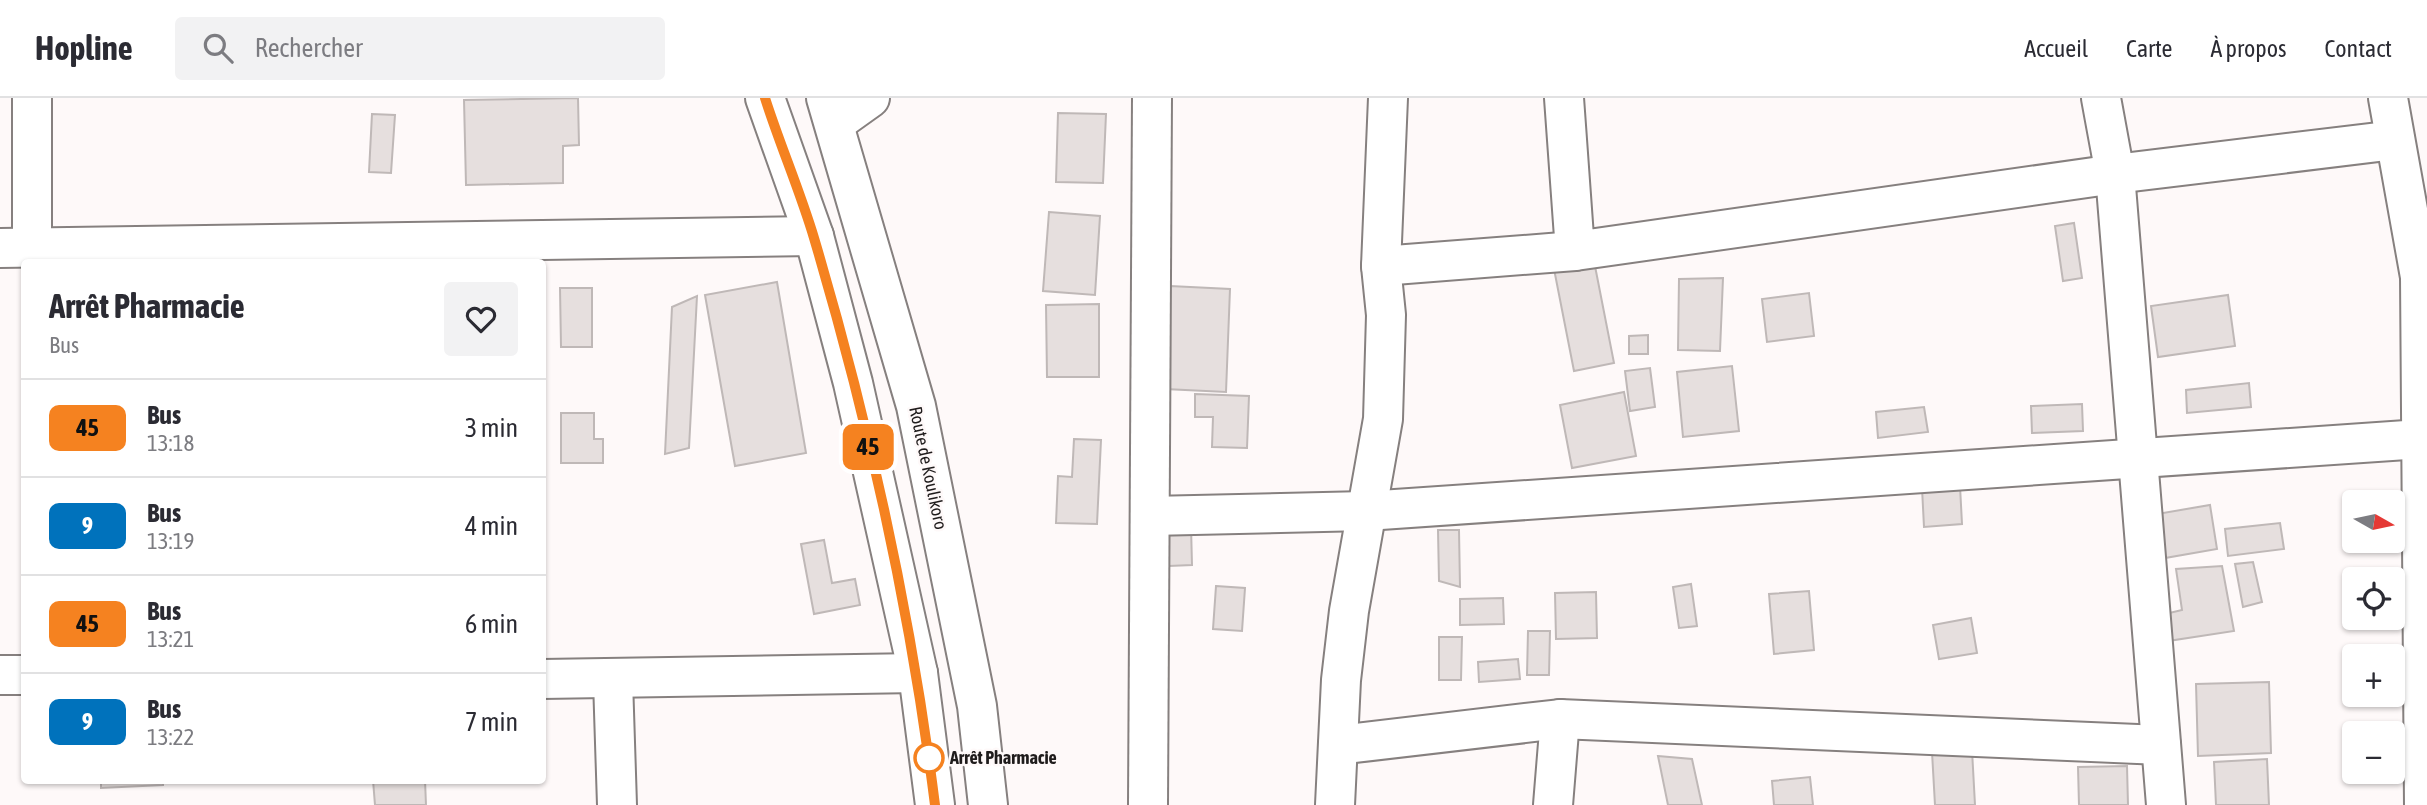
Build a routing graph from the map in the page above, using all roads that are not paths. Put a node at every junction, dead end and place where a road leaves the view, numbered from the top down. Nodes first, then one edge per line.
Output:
1 (32, 98) edge
2 (765, 98) edge
3 (870, 98) edge
4 (1152, 98) edge
5 (1388, 98) edge
6 (1564, 98) edge
7 (2101, 98) edge
8 (2388, 98) edge
9 (830, 110) edge
10 (2395, 140) junction
11 (2115, 174) junction
12 (814, 236) junction
13 (16, 248) edge
14 (1575, 251) junction
15 (290, 253) edge
16 (1381, 266) junction
17 (2424, 276) edge
18 (2421, 439) junction
19 (2138, 458) junction
20 (1366, 511) junction
21 (1150, 516) junction
22 (918, 673) junction
23 (0, 675) edge
24 (21, 675) edge
25 (546, 679) edge
26 (613, 680) junction
27 (1560, 719) junction
28 (1338, 745) junction
29 (2161, 745) junction
30 (2425, 766) edge
31 (617, 805) edge
32 (935, 805) edge
33 (988, 805) edge
34 (1148, 805) edge
35 (1335, 805) edge
36 (1553, 805) edge
37 (2166, 805) edge
38 (2424, 805) edge

1 - 13 street
2 - 12 street
3 - 9 street
4 - 21 street
5 - 16 street
6 - 14 street
7 - 11 street
8 - 10 street
9 - 33 street, Route de Koulikoro
10 - 11 street
10 - 17 street
11 - 14 street
11 - 19 street
12 - 15 street
12 - 22 street
13 - 15 street
14 - 16 street
16 - 20 street
17 - 18 street
18 - 19 street
18 - 30 street
19 - 20 street
19 - 29 street
20 - 21 street
20 - 28 street
21 - 34 street
22 - 26 street
22 - 32 street
23 - 24 street
25 - 26 street
26 - 31 street
27 - 28 street
27 - 29 street
27 - 36 street
28 - 35 street
29 - 37 street
30 - 38 street

